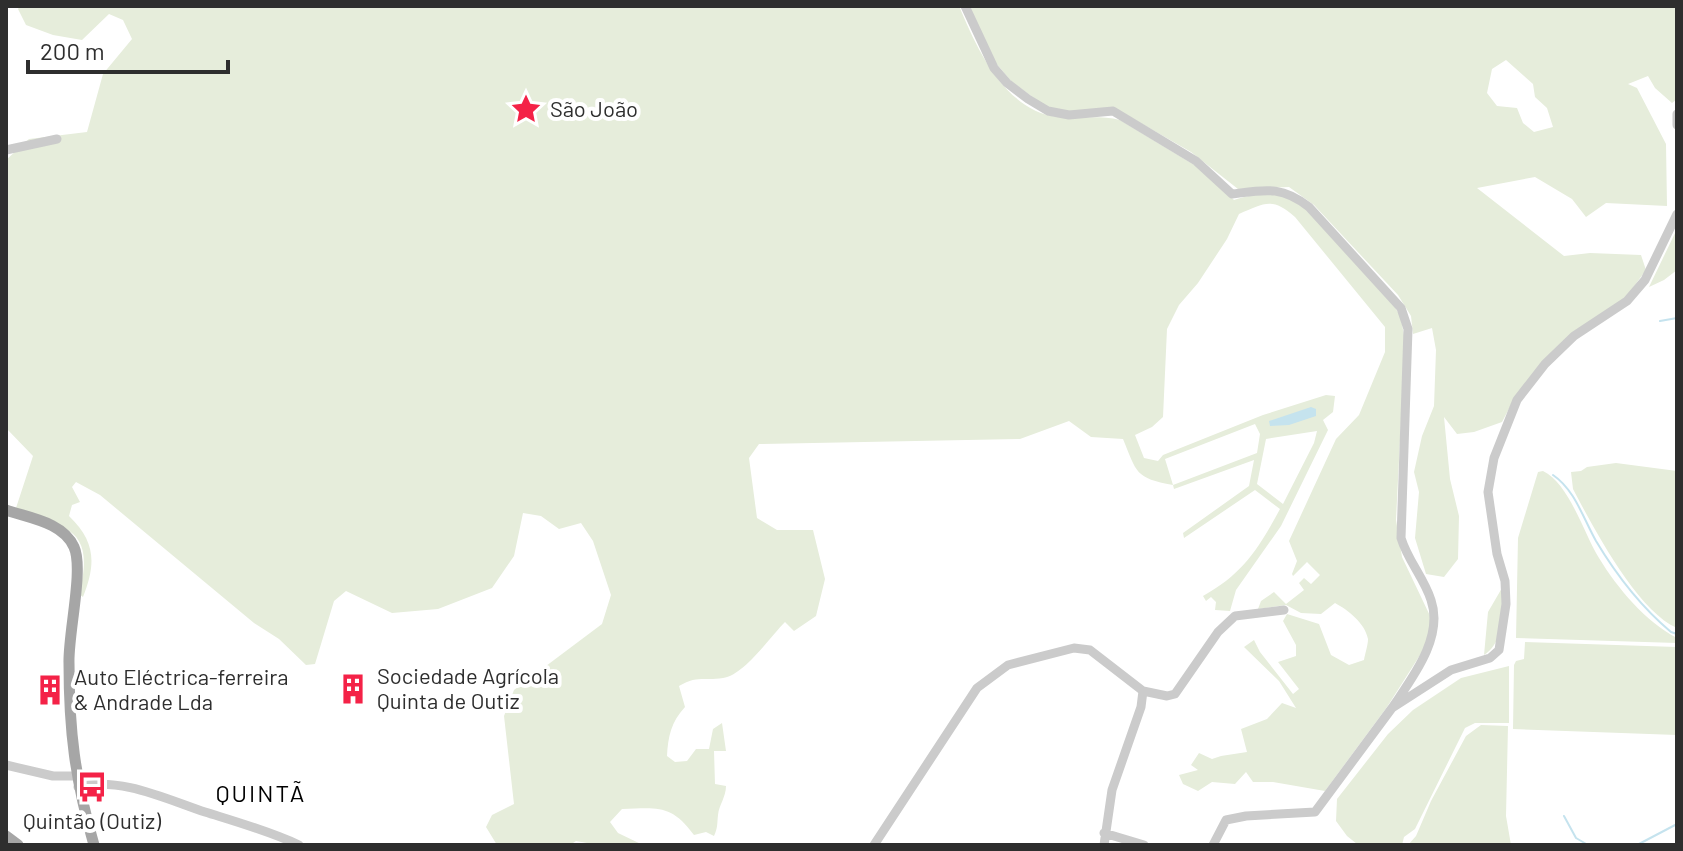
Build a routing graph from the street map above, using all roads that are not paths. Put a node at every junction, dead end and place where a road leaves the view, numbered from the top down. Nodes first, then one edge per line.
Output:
1 (965, 6) edge
2 (1677, 114) edge
3 (1677, 125) edge
4 (57, 139) dead end
5 (6, 150) edge
6 (1677, 214) edge
7 (6, 510) edge
8 (1284, 610) dead end
9 (1143, 691) junction
10 (1392, 708) junction
11 (6, 765) edge
12 (77, 782) junction
13 (1104, 833) junction
14 (6, 836) edge
15 (876, 844) edge
16 (18, 845) edge
17 (94, 845) edge
18 (299, 845) edge
19 (1104, 845) edge
20 (1144, 845) edge
21 (1213, 845) edge

1 - 10 street
2 - 3 street
4 - 5 street
6 - 10 street
7 - 12 main road
8 - 9 street
9 - 13 street
9 - 15 street
10 - 21 street
11 - 12 street
12 - 17 main road
12 - 18 street
13 - 19 street
13 - 20 street
14 - 16 main road

